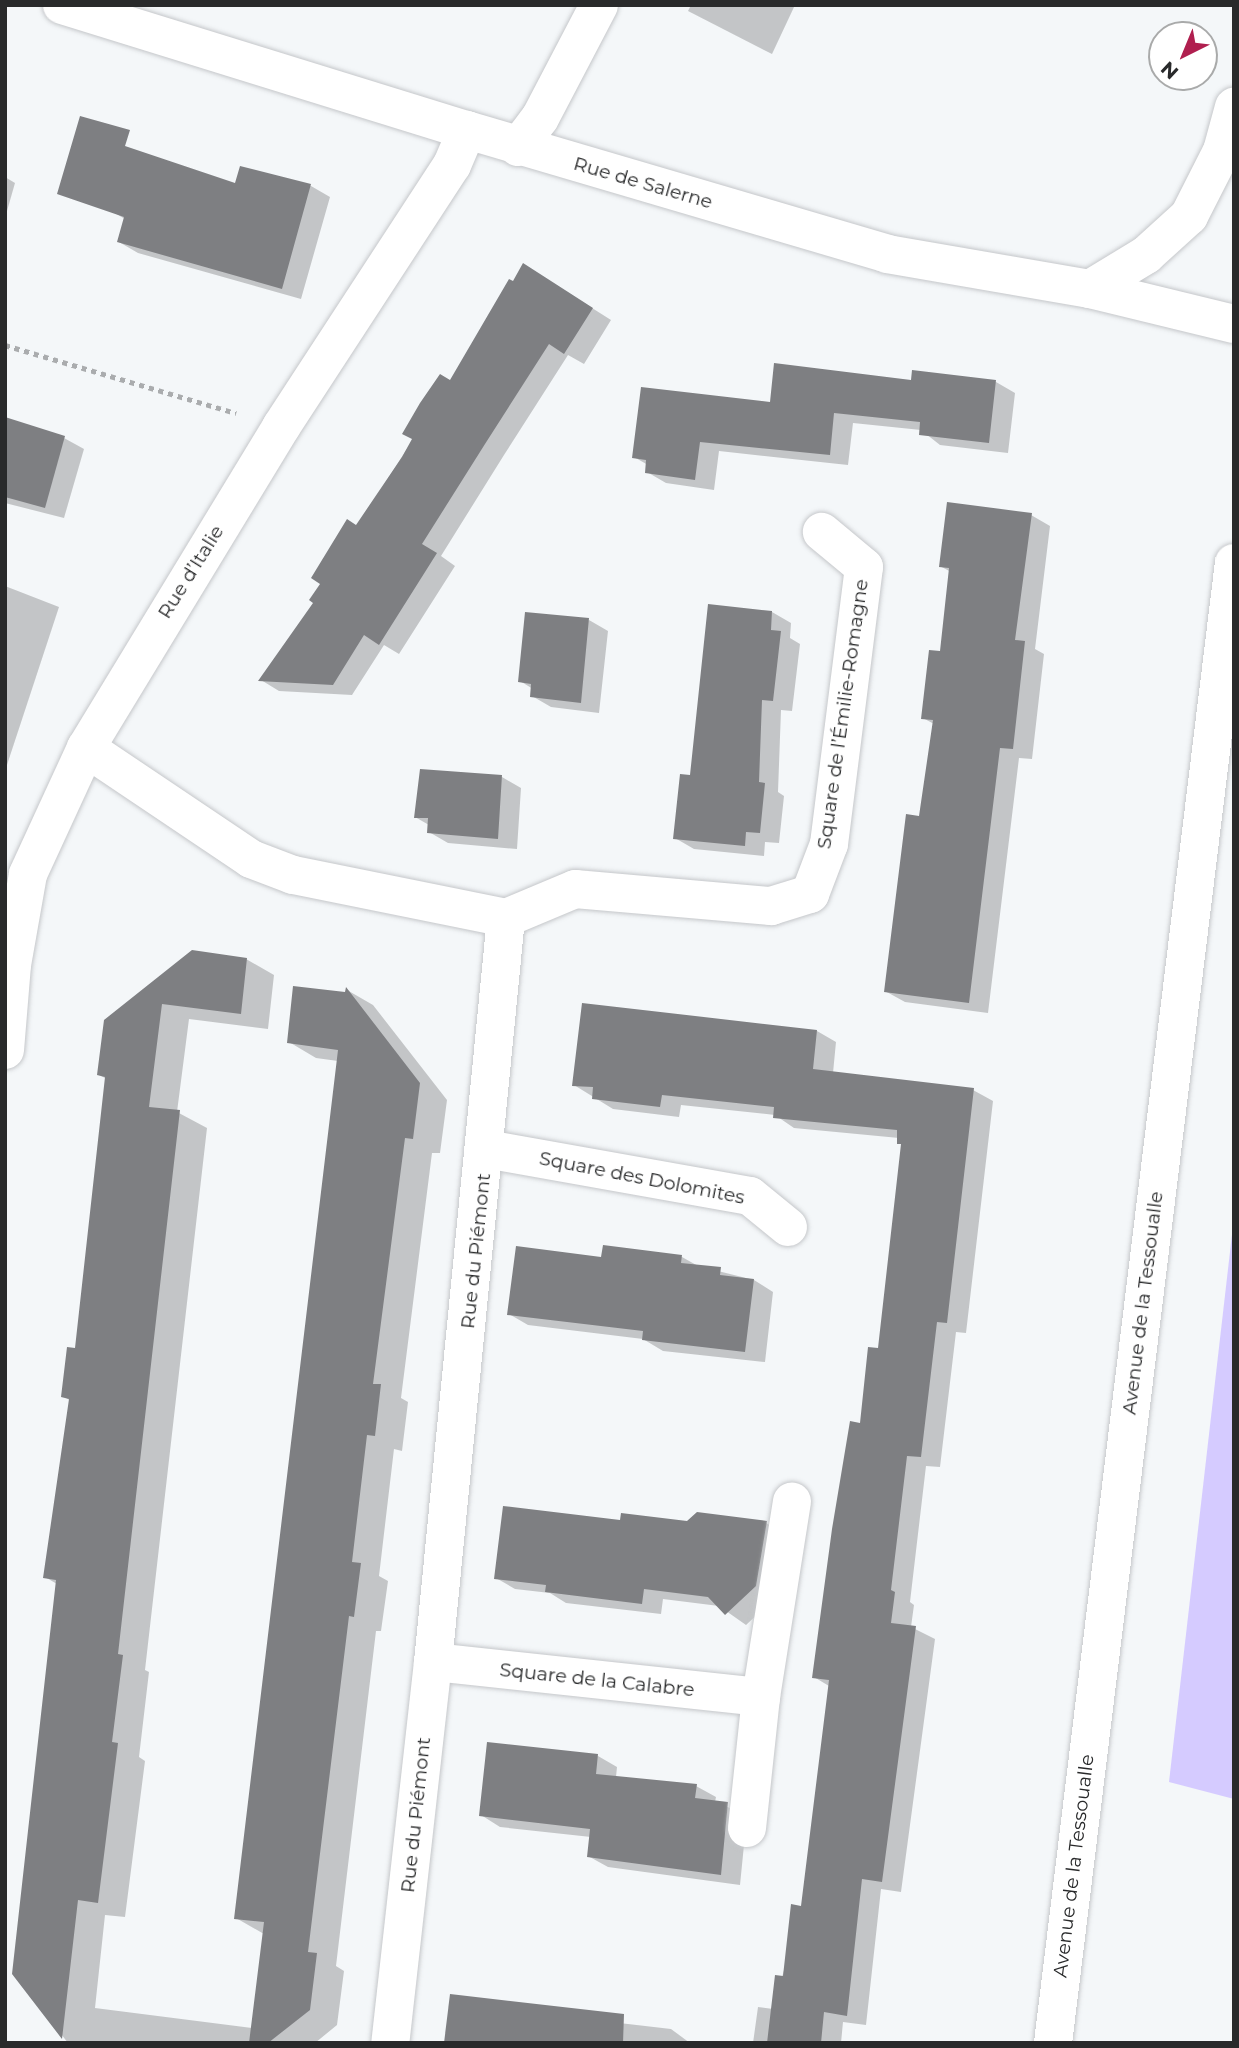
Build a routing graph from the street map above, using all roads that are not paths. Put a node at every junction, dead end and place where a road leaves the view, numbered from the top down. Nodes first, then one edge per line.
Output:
1 (62, 5) edge
2 (599, 5) edge
3 (1234, 107) edge
4 (467, 130) junction
5 (518, 147) junction
6 (1090, 289) junction
7 (1234, 324) edge
8 (821, 532) dead end
9 (1234, 563) edge
10 (86, 748) junction
11 (506, 918) junction
12 (5, 1050) edge
13 (486, 1149) junction
14 (788, 1227) dead end
15 (792, 1501) dead end
16 (433, 1662) junction
17 (761, 1697) junction
18 (747, 1828) dead end
19 (390, 2043) edge
20 (1053, 2043) edge

1 - 4 street, Rue de Salerne
2 - 5 street
3 - 6 street
4 - 5 street, Rue de Salerne
4 - 10 street, Rue d’Italie
5 - 6 street, Rue de Salerne
6 - 7 street, Rue de Salerne
8 - 11 street, Square de l’Émilie-Romagne
9 - 20 street, Avenue de la Tessoualle
10 - 11 street
10 - 12 street, Rue d’Italie
11 - 13 street, Rue du Piémont
13 - 14 street, Square des Dolomites
13 - 16 street, Rue du Piémont
15 - 17 street
16 - 17 street, Square de la Calabre
16 - 19 street, Rue du Piémont
17 - 18 street

